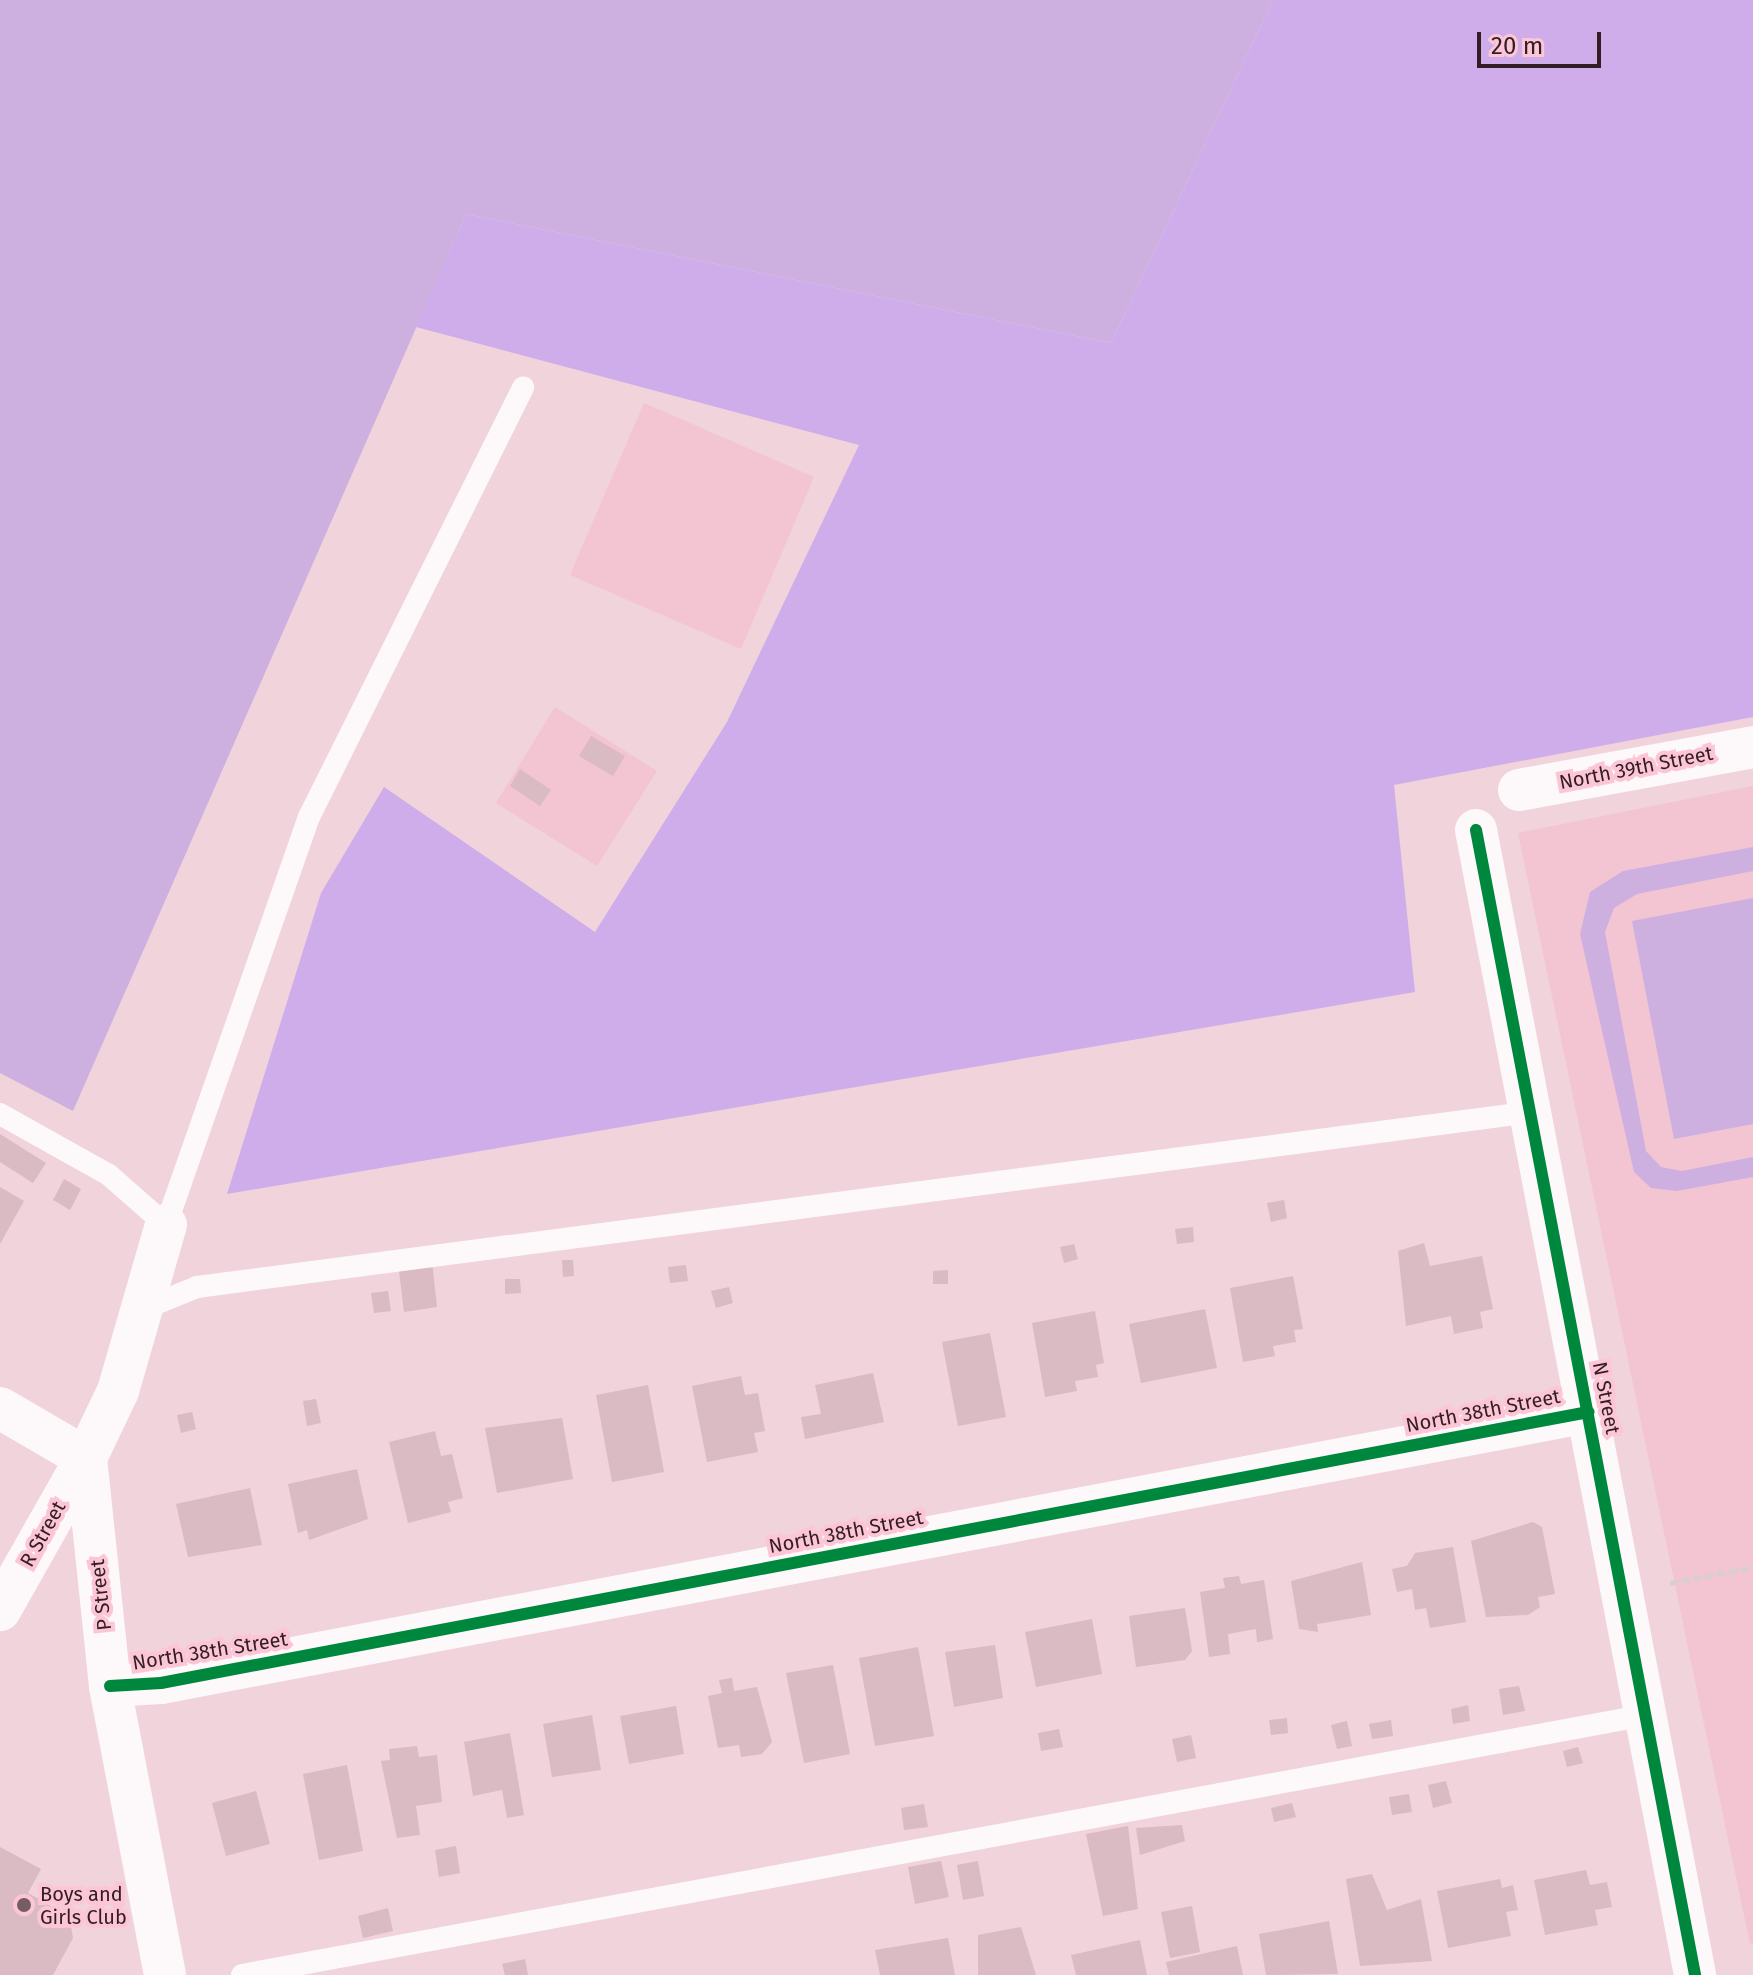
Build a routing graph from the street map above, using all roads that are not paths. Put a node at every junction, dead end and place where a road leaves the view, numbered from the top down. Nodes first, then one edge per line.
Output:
1 (523, 387) dead end
2 (1753, 747) edge
3 (1519, 790) dead end
4 (1476, 830) dead end
5 (1531, 1112) junction
6 (0, 1114) edge
7 (166, 1225) junction
8 (143, 1309) junction
9 (0, 1408) edge
10 (1588, 1412) junction
11 (86, 1458) junction
12 (0, 1610) edge
13 (110, 1686) junction
14 (1646, 1715) junction
15 (165, 1975) edge
16 (242, 1975) edge
17 (1695, 1975) edge

1 - 7 lane
2 - 3 street, North 39th Street
4 - 5 street, N Street
5 - 8 lane
5 - 10 street, N Street
6 - 7 lane
7 - 8 street
8 - 11 street
9 - 11 street
10 - 13 street, North 38th Street
10 - 14 street, N Street
11 - 12 street, R Street
11 - 13 street, P Street
13 - 15 street, P Street
14 - 16 lane
14 - 17 street, N Street

